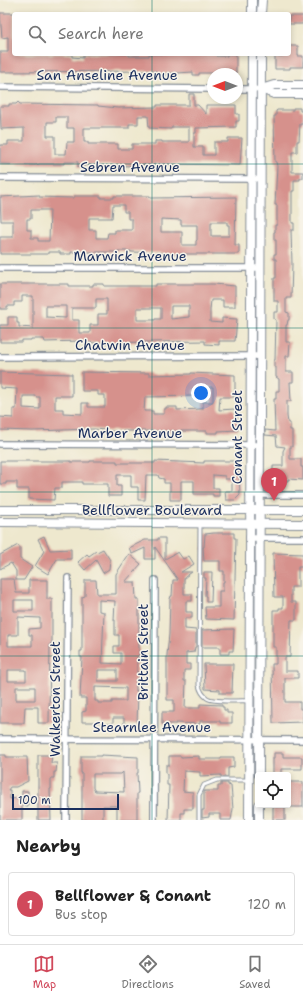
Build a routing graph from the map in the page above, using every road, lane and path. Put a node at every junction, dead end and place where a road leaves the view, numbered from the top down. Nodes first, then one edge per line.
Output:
1 (252, 0) edge
2 (262, 0) edge
3 (252, 12) edge
4 (262, 12) edge
5 (252, 56) edge
6 (261, 56) edge
7 (303, 84) edge
8 (0, 88) edge
9 (207, 89) edge
10 (243, 89) edge
11 (251, 90) junction
12 (261, 90) junction
13 (303, 94) edge
14 (0, 178) edge
15 (251, 179) junction
16 (261, 179) junction
17 (0, 268) edge
18 (251, 268) junction
19 (260, 268) junction
20 (250, 356) junction
21 (260, 356) junction
22 (0, 357) edge
23 (0, 444) edge
24 (250, 445) junction
25 (260, 445) junction
26 (249, 495) junction
27 (259, 495) junction
28 (303, 495) edge
29 (249, 509) junction
30 (0, 510) edge
31 (259, 510) junction
32 (303, 510) edge
33 (0, 522) edge
34 (249, 523) junction
35 (259, 523) junction
36 (200, 524) junction
37 (303, 524) edge
38 (249, 538) junction
39 (259, 538) junction
40 (303, 538) edge
41 (68, 578) dead end
42 (155, 580) dead end
43 (249, 701) junction
44 (0, 739) edge
45 (66, 739) junction
46 (155, 740) junction
47 (248, 740) junction
48 (258, 740) junction
49 (303, 740) edge
50 (258, 772) edge
51 (248, 780) junction
52 (259, 808) edge
53 (66, 820) edge
54 (154, 820) edge
55 (199, 820) edge
56 (249, 820) edge
57 (259, 820) edge

1 - 3 street
2 - 4 street
5 - 11 street, Conant Street
6 - 12 street, Conant Street
7 - 12 street
8 - 9 street, San Anseline Avenue
10 - 11 street
11 - 12 street
11 - 15 street, Conant Street
12 - 13 street
12 - 16 street, Conant Street
14 - 15 street, Sebren Avenue
15 - 16 street, Sebren Avenue
15 - 18 street, Conant Street
16 - 19 street, Conant Street
17 - 18 street, Marwick Avenue
18 - 19 street, Marwick Avenue
18 - 20 street, Conant Street
19 - 21 street, Conant Street
20 - 21 street, Chatwin Avenue
20 - 22 street, Chatwin Avenue
20 - 24 street, Conant Street
21 - 25 street, Conant Street
23 - 24 street, Marber Avenue
24 - 25 street, Marber Avenue
24 - 26 street, Conant Street
25 - 27 street, Conant Street
26 - 27 street
26 - 29 street, Conant Street
27 - 28 street
27 - 31 street, Conant Street
29 - 30 street, Bellflower Boulevard
29 - 31 street, Bellflower Boulevard
29 - 34 street, Conant Street
31 - 32 street, Bellflower Boulevard
31 - 35 street, Conant Street
33 - 36 street, Bellflower Boulevard
34 - 35 street, Bellflower Boulevard
34 - 36 street, Bellflower Boulevard
34 - 38 street, Conant Street
35 - 37 street, Bellflower Boulevard
35 - 39 street, Conant Street
36 - 43 lane
38 - 39 street
38 - 43 street, Conant Street
39 - 40 street
39 - 48 street, Conant Street
41 - 45 street, Walkerton Street
42 - 46 street, Brittain Street
43 - 47 street, Conant Street
44 - 45 street, Stearnlee Avenue
45 - 46 street, Stearnlee Avenue
45 - 53 street, Walkerton Street
46 - 47 street, Stearnlee Avenue
46 - 54 street, Brittain Street
47 - 48 street, Stearnlee Avenue
47 - 51 street, Conant Street
48 - 49 street, Stearnlee Avenue
48 - 50 street, Conant Street
51 - 55 lane
51 - 56 street, Conant Street
52 - 57 street

